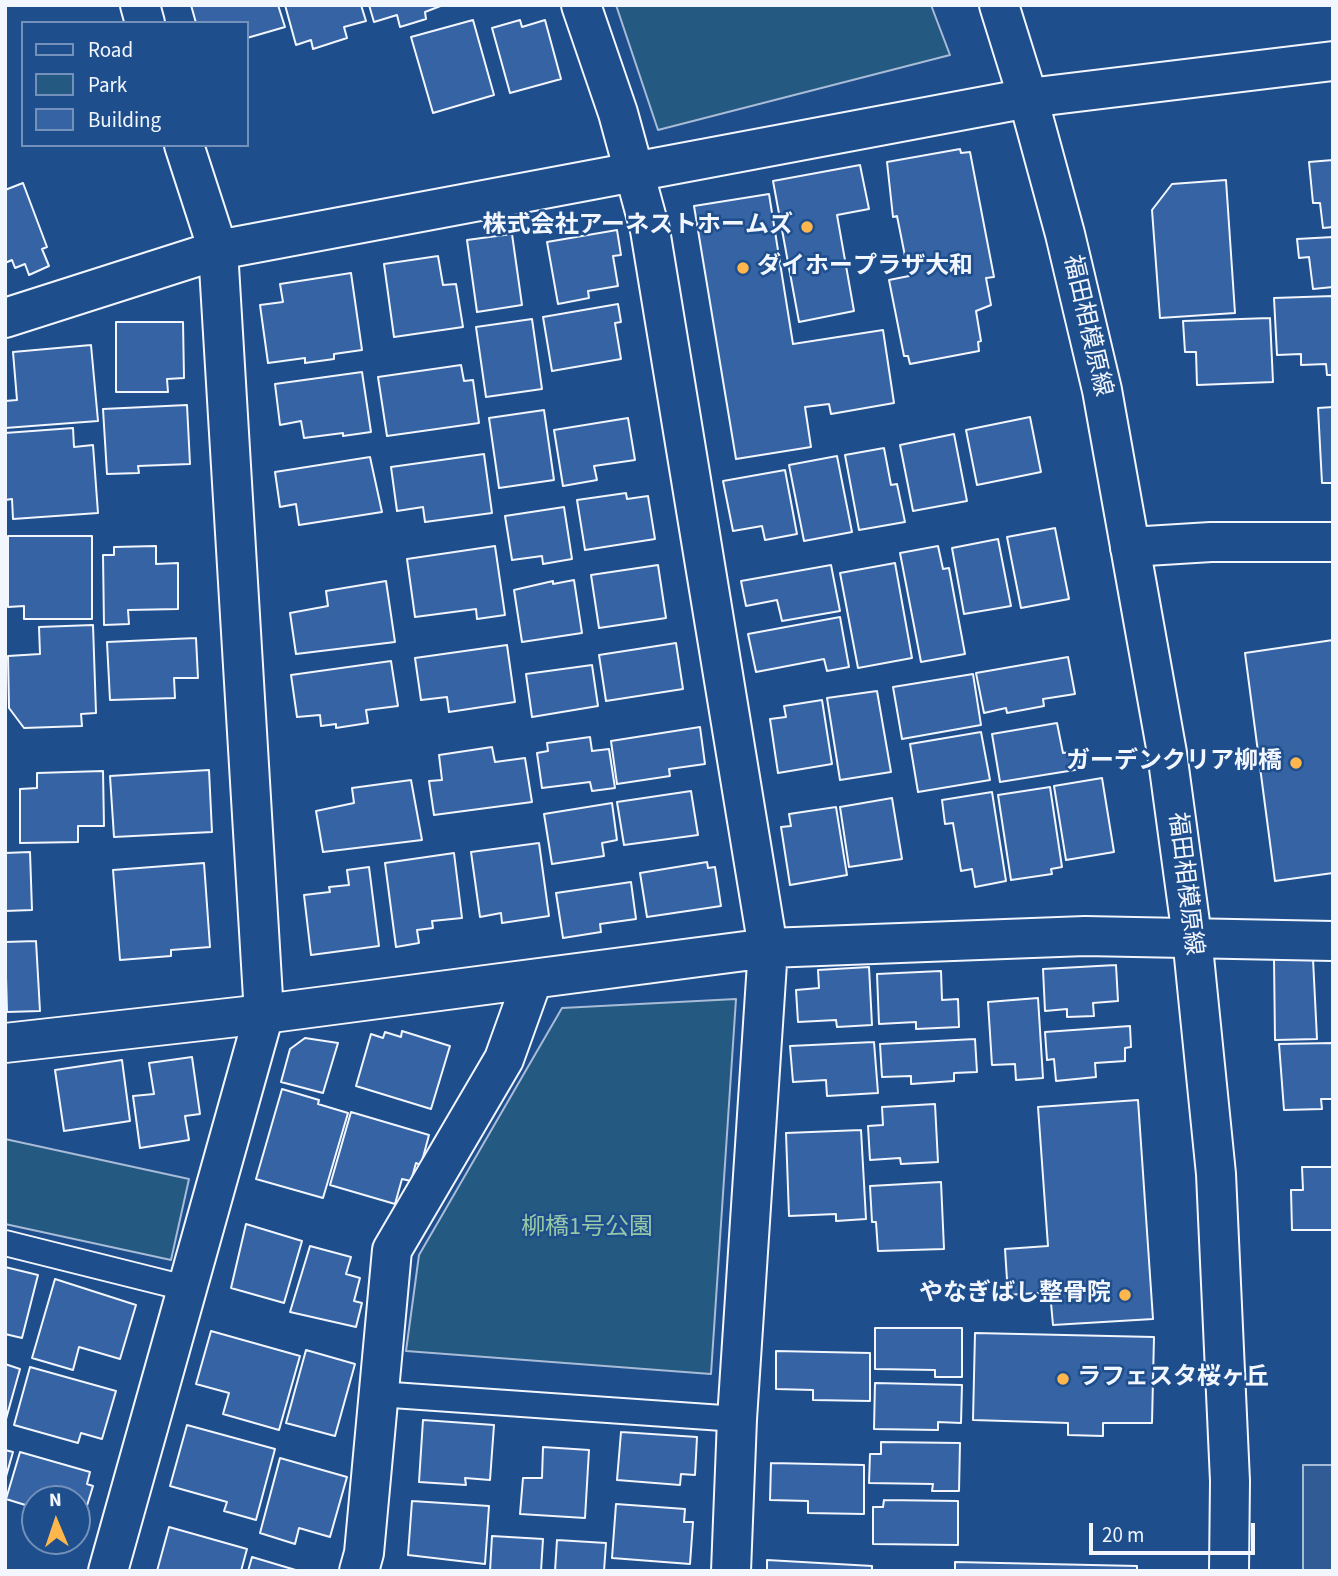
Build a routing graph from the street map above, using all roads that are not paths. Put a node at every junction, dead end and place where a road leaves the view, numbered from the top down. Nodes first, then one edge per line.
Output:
1 (581, 5) edge
2 (999, 5) edge
3 (1333, 61) edge
4 (1028, 97) junction
5 (185, 147) edge
6 (634, 171) junction
7 (218, 250) junction
8 (5, 318) edge
9 (1333, 542) edge
10 (1130, 547) junction
11 (1192, 937) junction
12 (1333, 941) edge
13 (768, 948) junction
14 (532, 981) junction
15 (264, 1014) junction
16 (5, 1043) edge
17 (5, 1243) edge
18 (185, 1288) junction
19 (378, 1394) junction
20 (737, 1419) junction
21 (108, 1571) edge
22 (359, 1571) edge
23 (731, 1571) edge
24 (1229, 1571) edge

1 - 6 street
2 - 4 street, 福田相模原線
3 - 4 street
4 - 6 street
4 - 10 street, 福田相模原線
5 - 7 street
6 - 7 street
6 - 13 street
7 - 8 street
7 - 15 street
9 - 10 street
10 - 11 street, 福田相模原線
11 - 12 street
11 - 13 street
11 - 24 street, 福田相模原線
13 - 14 street
13 - 20 street
14 - 15 street
14 - 19 street
15 - 16 street
15 - 18 street
17 - 18 lane
18 - 21 street
19 - 20 lane
19 - 22 street
20 - 23 street

